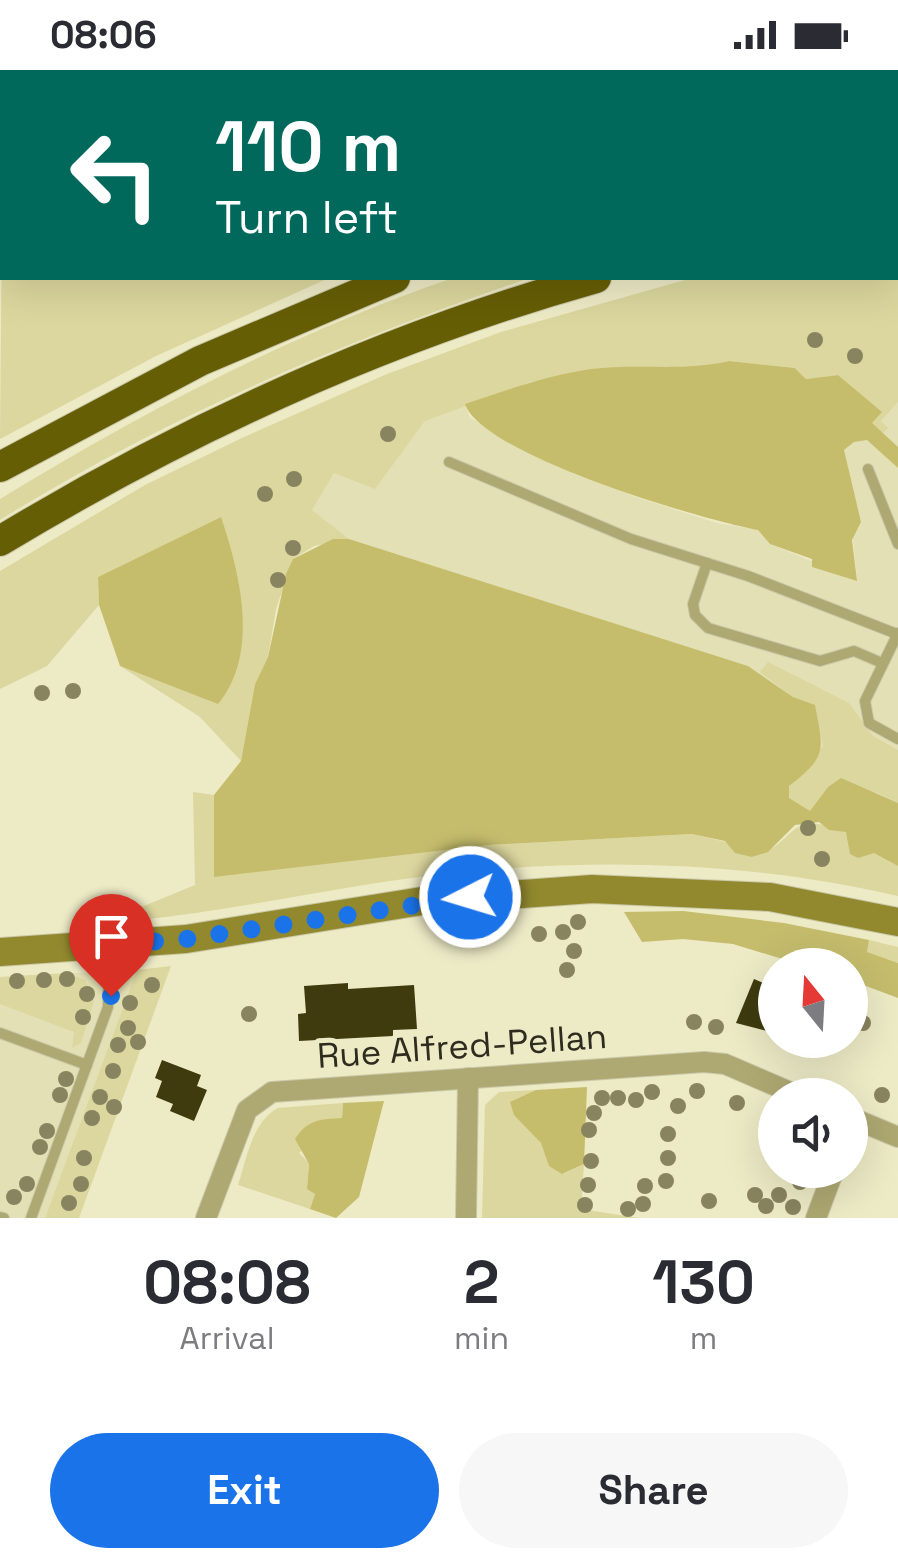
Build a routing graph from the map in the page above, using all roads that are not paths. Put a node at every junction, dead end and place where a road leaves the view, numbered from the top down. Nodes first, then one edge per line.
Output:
1 (390, 280) edge
2 (589, 280) edge
3 (449, 462) dead end
4 (0, 467) edge
5 (868, 468) dead end
6 (0, 540) edge
7 (898, 544) edge
8 (707, 563) junction
9 (898, 634) edge
10 (882, 663) junction
11 (898, 739) edge
12 (898, 922) edge
13 (109, 945) junction
14 (0, 952) edge
15 (0, 1034) edge
16 (87, 1065) junction
17 (468, 1078) junction
18 (758, 1079) edge
19 (868, 1127) edge
20 (898, 1137) edge
21 (827, 1188) edge
22 (30, 1218) edge
23 (206, 1218) edge
24 (466, 1218) edge
25 (816, 1218) edge

1 - 4 highway
2 - 6 highway
3 - 8 lane
5 - 7 lane
8 - 9 lane
8 - 10 lane
9 - 10 lane
10 - 11 lane
12 - 13 street
13 - 14 street
13 - 16 lane
15 - 16 lane
16 - 22 lane
17 - 18 street, Rue Alfred-Pellan
17 - 23 street, Rue Alfred-Pellan
17 - 24 street
19 - 20 street
21 - 25 street

